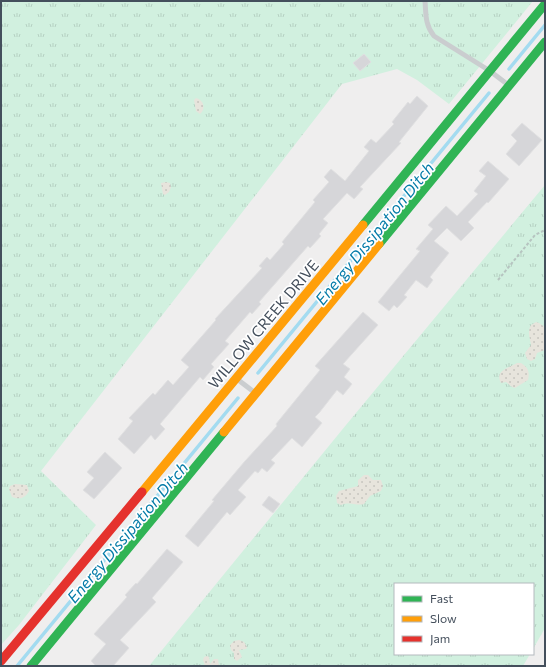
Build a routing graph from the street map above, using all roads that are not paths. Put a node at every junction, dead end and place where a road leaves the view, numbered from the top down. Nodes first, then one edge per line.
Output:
1 (425, 1) edge
2 (545, 4) edge
3 (545, 42) edge
4 (490, 71) junction
5 (509, 86) junction
6 (236, 378) junction
7 (256, 394) junction
8 (1, 661) edge
9 (31, 666) edge

1 - 4 lane
2 - 4 street, WILLOW CREEK DRIVE
3 - 5 street
4 - 5 lane
4 - 6 street, WILLOW CREEK DRIVE
5 - 7 street
6 - 7 lane
6 - 8 street, WILLOW CREEK DRIVE
7 - 9 street

